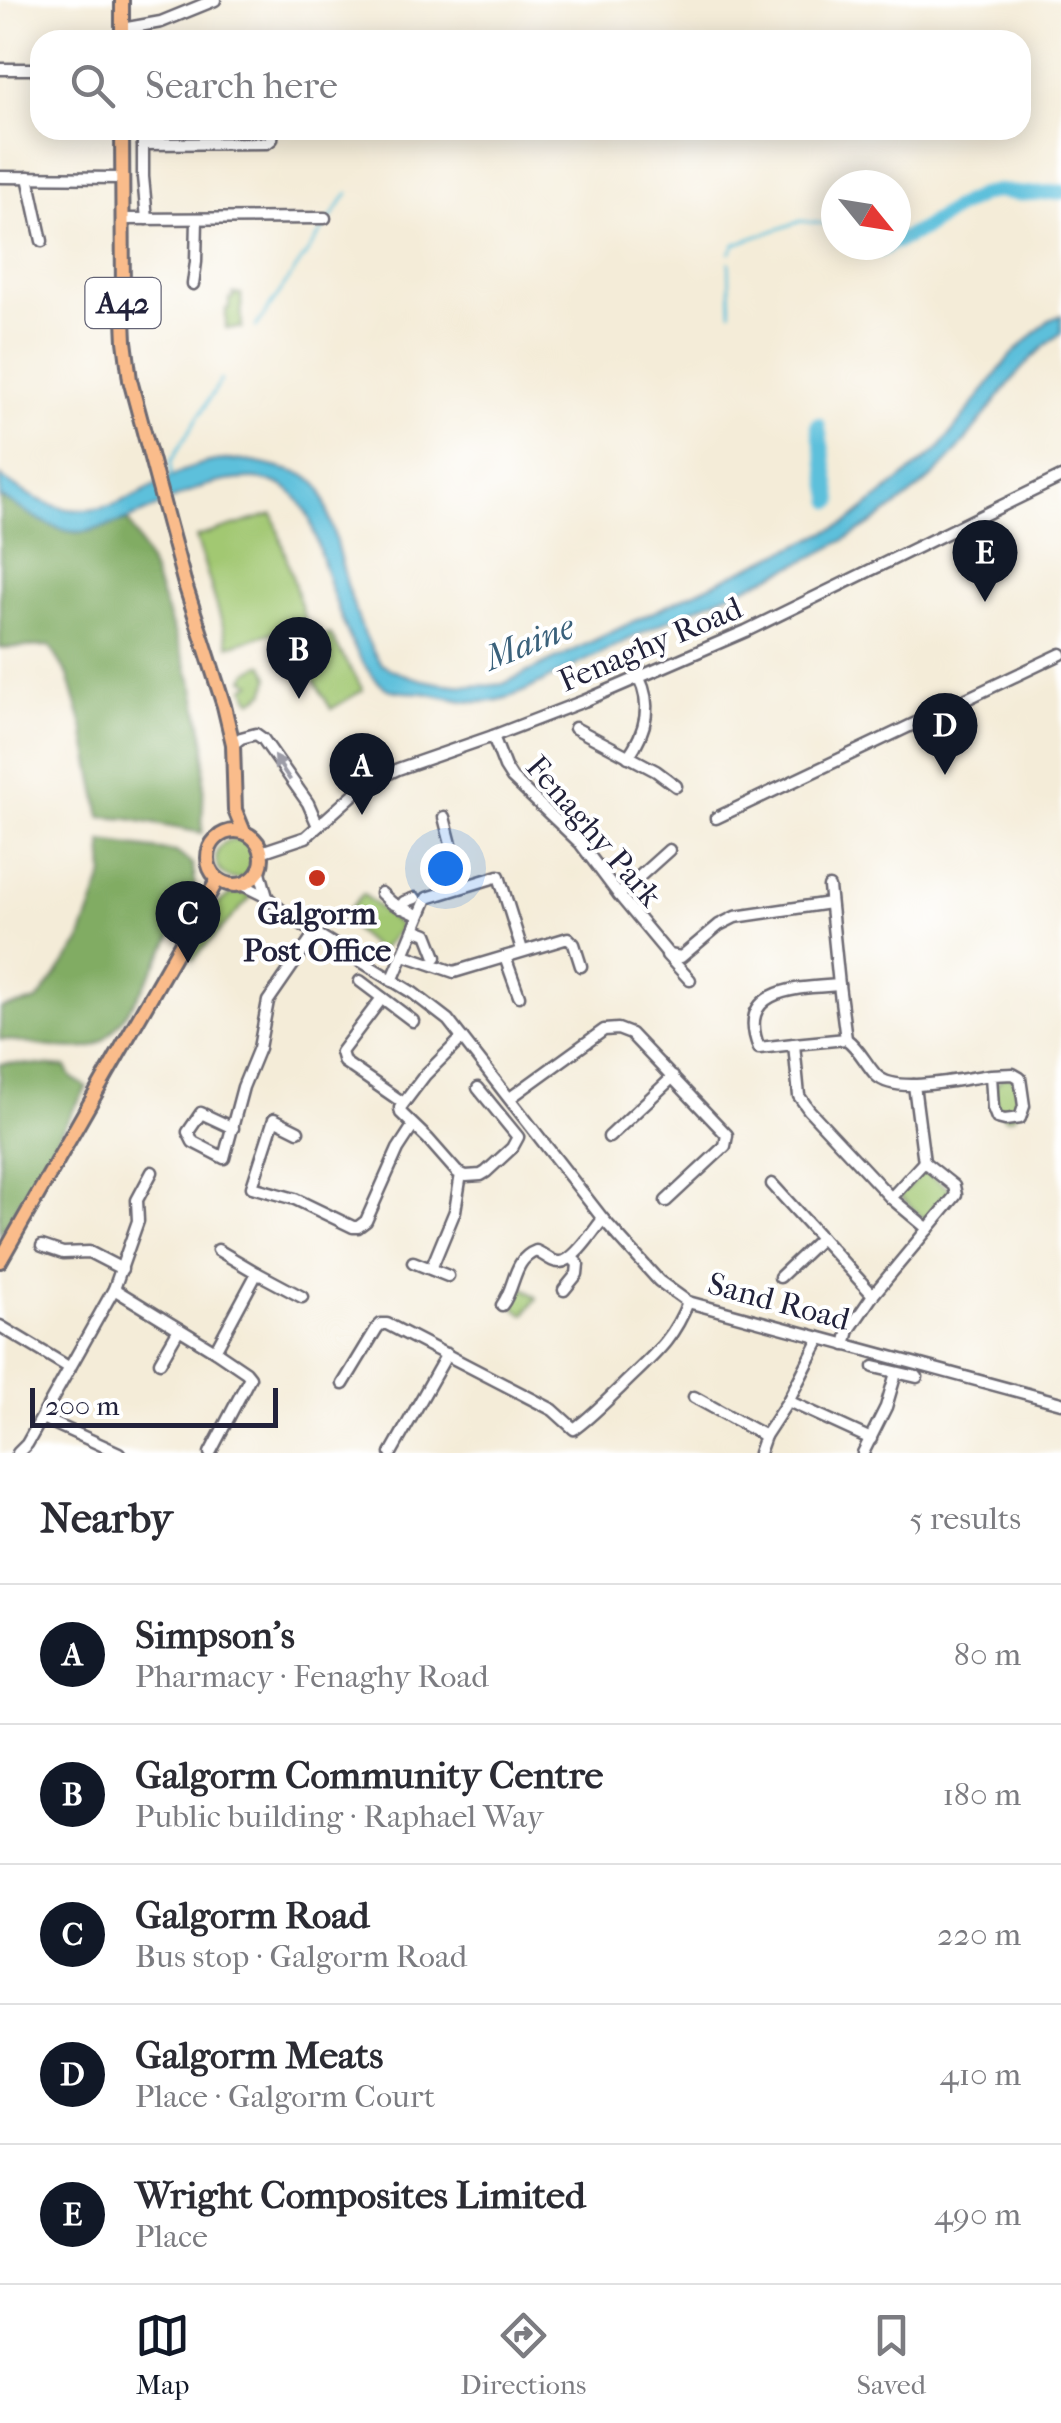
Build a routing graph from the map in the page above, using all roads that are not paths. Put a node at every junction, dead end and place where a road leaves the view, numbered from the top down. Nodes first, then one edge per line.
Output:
1 (122, 0) edge
2 (215, 0) edge
3 (122, 30) edge
4 (135, 30) edge
5 (0, 69) edge
6 (30, 69) edge
7 (122, 140) edge
8 (144, 140) edge
9 (207, 140) edge
10 (271, 140) edge
11 (144, 144) junction
12 (207, 144) junction
13 (0, 178) edge
14 (28, 178) junction
15 (122, 178) junction
16 (325, 218) dead end
17 (124, 219) junction
18 (148, 219) junction
19 (196, 220) junction
20 (42, 241) dead end
21 (193, 284) dead end
22 (1058, 479) edge
23 (1061, 493) edge
24 (1061, 654) edge
25 (639, 678) junction
26 (575, 728) dead end
27 (492, 736) junction
28 (233, 744) junction
29 (628, 757) junction
30 (676, 786) dead end
31 (235, 810) junction
32 (444, 817) dead end
33 (716, 818) dead end
34 (318, 826) junction
35 (244, 832) junction
36 (219, 836) junction
37 (669, 850) dead end
38 (261, 852) junction
39 (260, 868) junction
40 (218, 879) junction
41 (241, 884) junction
42 (462, 887) junction
43 (829, 887) dead end
44 (382, 893) dead end
45 (619, 894) junction
46 (266, 897) junction
47 (416, 898) dead end
48 (830, 903) junction
49 (401, 908) junction
50 (418, 915) junction
51 (414, 929) junction
52 (315, 933) junction
53 (660, 946) junction
54 (522, 950) junction
55 (404, 955) junction
56 (505, 956) junction
57 (436, 957) dead end
58 (581, 966) dead end
59 (690, 980) dead end
60 (360, 981) dead end
61 (392, 981) junction
62 (839, 986) junction
63 (519, 996) dead end
64 (382, 998) junction
65 (413, 1020) dead end
66 (462, 1038) junction
67 (846, 1039) junction
68 (794, 1044) junction
69 (991, 1075) junction
70 (673, 1077) junction
71 (914, 1085) junction
72 (478, 1088) dead end
73 (510, 1098) junction
74 (402, 1102) junction
75 (413, 1126) junction
76 (233, 1128) junction
77 (298, 1131) dead end
78 (610, 1138) dead end
79 (925, 1162) junction
80 (152, 1172) dead end
81 (461, 1174) junction
82 (772, 1184) dead end
83 (891, 1198) junction
84 (666, 1201) dead end
85 (602, 1219) junction
86 (928, 1228) junction
87 (821, 1238) junction
88 (42, 1246) dead end
89 (218, 1250) dead end
90 (572, 1258) junction
91 (0, 1261) edge
92 (413, 1262) dead end
93 (122, 1269) junction
94 (431, 1270) junction
95 (258, 1273) junction
96 (448, 1276) dead end
97 (780, 1277) dead end
98 (114, 1289) junction
99 (564, 1290) dead end
100 (873, 1295) junction
101 (302, 1297) dead end
102 (688, 1302) junction
103 (502, 1305) dead end
104 (0, 1326) edge
105 (179, 1329) junction
106 (820, 1339) junction
107 (845, 1345) junction
108 (215, 1351) junction
109 (447, 1354) junction
110 (160, 1362) dead end
111 (874, 1367) dead end
112 (70, 1368) junction
113 (896, 1372) junction
114 (917, 1378) dead end
115 (343, 1384) dead end
116 (694, 1398) dead end
117 (788, 1401) junction
118 (1061, 1403) edge
119 (42, 1418) junction
120 (765, 1436) junction
121 (871, 1439) junction
122 (395, 1451) edge
123 (18, 1453) edge
124 (119, 1453) edge
125 (210, 1453) edge
126 (759, 1453) edge
127 (863, 1453) edge

1 - 3 main road
2 - 4 street
5 - 6 street
7 - 15 main road, A42
8 - 11 street
9 - 12 street
10 - 12 street
11 - 12 street
11 - 18 street
13 - 14 street
14 - 15 street
14 - 20 street
15 - 17 main road, A42
16 - 19 street
17 - 18 street
17 - 28 main road, A42
18 - 19 street
19 - 21 street
22 - 23 street
22 - 25 street, Fenaghy Road
24 - 33 street
25 - 27 street, Fenaghy Road
25 - 29 street
26 - 29 street
27 - 34 street, Fenaghy Road
27 - 45 street, Fenaghy Park
28 - 31 main road, A42
34 -> 28 street
29 - 30 street
31 - 35 main road, A42
31 - 36 main road
32 - 42 street
34 - 38 street, Fenaghy Road
35 - 36 main road
35 - 38 main road, A42
36 - 40 main road
37 - 45 street
38 - 39 main road
39 - 41 main road
39 - 46 street
40 - 41 main road
40 - 91 main road
41 - 46 street, Sand Road
42 - 50 street
42 - 54 street
43 - 48 street
44 - 49 street
45 - 53 street, Fenaghy Park
46 - 52 street, Sand Road
47 - 49 street
48 - 53 street, Fenaghy Park
48 - 62 street
49 - 50 street
50 - 51 street
51 - 55 street
51 - 57 street
52 - 61 street, Sand Road
52 - 76 street
53 - 59 street
54 - 56 street
54 - 58 street
55 - 56 street
55 - 61 street
56 - 63 street
60 - 64 street
61 - 66 street, Sand Road
62 - 67 street
62 - 68 street
64 - 65 street
64 - 74 street
66 - 73 street, Sand Road
66 - 74 street
67 - 68 street
67 - 71 street
68 - 83 street
69 - 69 street
69 - 71 street
70 - 73 street
70 - 78 street
70 - 84 street
71 - 79 street
72 - 81 street
73 - 85 street, Sand Road
74 - 75 street
75 - 77 street
75 - 81 street
76 - 76 street
79 - 83 street
79 - 86 street
80 - 93 street
81 - 94 street
82 - 87 street
83 - 86 street
85 - 90 street
85 - 102 street, Sand Road
86 - 100 street
87 - 97 street
87 - 100 street
88 - 93 street
89 - 95 street
90 - 99 street
90 - 103 street
92 - 94 street
93 - 98 street
94 - 96 street
95 - 101 street
95 - 108 street
98 - 105 street
98 - 112 street
100 - 107 street
102 - 106 street, Sand Road
102 - 109 street
104 - 112 street
105 - 108 street
105 - 110 street
106 - 107 street, Sand Road
106 - 117 street
107 - 118 street, Sand Road
108 - 125 street
109 - 115 street
109 - 122 street
111 - 113 street
112 - 119 street
113 - 114 street
113 - 121 street
116 - 120 street
117 - 120 street
117 - 121 street
119 - 123 street
119 - 124 street
120 - 126 street
121 - 127 street

